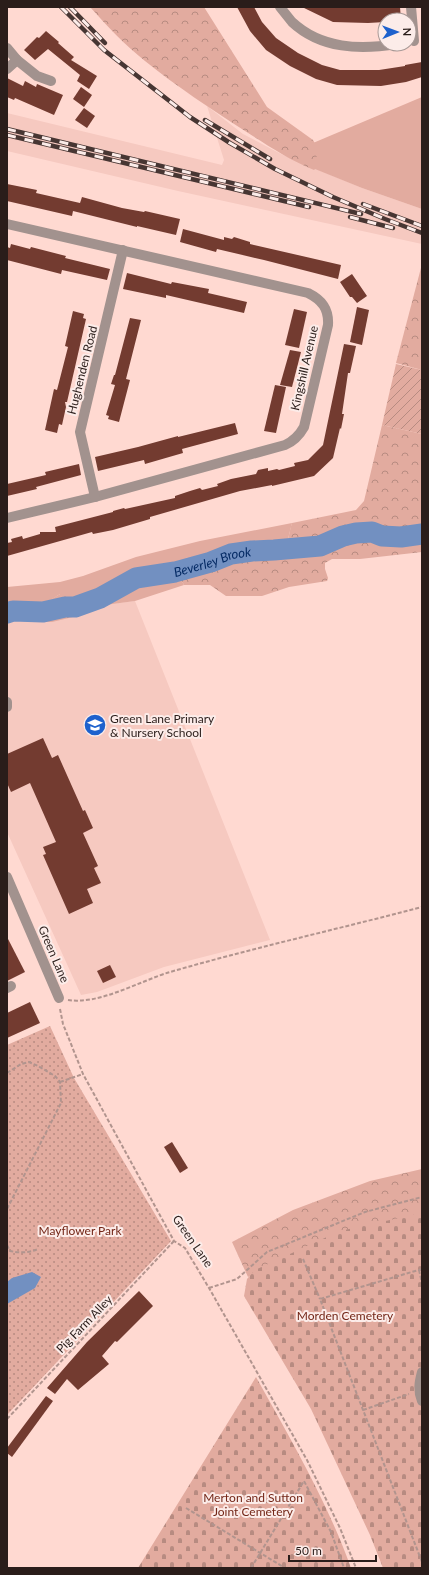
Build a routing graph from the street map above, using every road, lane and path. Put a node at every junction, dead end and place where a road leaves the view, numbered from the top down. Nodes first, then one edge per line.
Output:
1 (280, 7) edge
2 (377, 46) edge
3 (7, 48) edge
4 (17, 60) junction
5 (7, 69) edge
6 (51, 82) dead end
7 (7, 224) edge
8 (123, 250) junction
9 (95, 497) junction
10 (7, 518) edge
11 (7, 702) edge
12 (7, 707) edge
13 (7, 877) edge
14 (422, 907) edge
15 (59, 998) junction
16 (7, 1073) edge
17 (83, 1074) junction
18 (60, 1082) junction
19 (422, 1197) edge
20 (7, 1209) edge
21 (174, 1241) junction
22 (7, 1245) edge
23 (38, 1249) dead end
24 (303, 1258) dead end
25 (422, 1269) edge
26 (419, 1270) junction
27 (422, 1283) edge
28 (209, 1288) junction
29 (320, 1299) junction
30 (422, 1372) edge
31 (419, 1390) junction
32 (422, 1401) edge
33 (363, 1410) junction
34 (7, 1419) edge
35 (186, 1508) dead end
36 (260, 1553) junction
37 (422, 1562) edge
38 (251, 1568) edge
39 (285, 1568) edge
40 (344, 1568) edge
41 (356, 1568) edge

1 - 2 street
3 - 4 street
4 - 5 street
4 - 6 street
7 - 8 street, Kingshill Avenue
8 - 9 street, Hughenden Road
8 - 9 street, Kingshill Avenue
9 - 10 street, Kingshill Avenue
11 - 12 street
13 - 15 street, Green Lane
14 - 15 path
15 - 17 path, Green Lane
16 - 18 path
17 - 18 path
17 - 21 path, Green Lane
18 - 20 path
19 - 28 path
21 - 28 path, Green Lane
21 - 34 path, Pig Farm Alley
22 - 23 path
24 - 29 path
25 - 26 path
26 - 27 path
26 - 29 path
28 - 41 path, Green Lane
29 - 33 path
30 - 31 street
31 - 32 street
31 - 33 path
33 - 37 path
35 - 36 path
36 - 38 path
36 - 39 path
36 - 40 path

